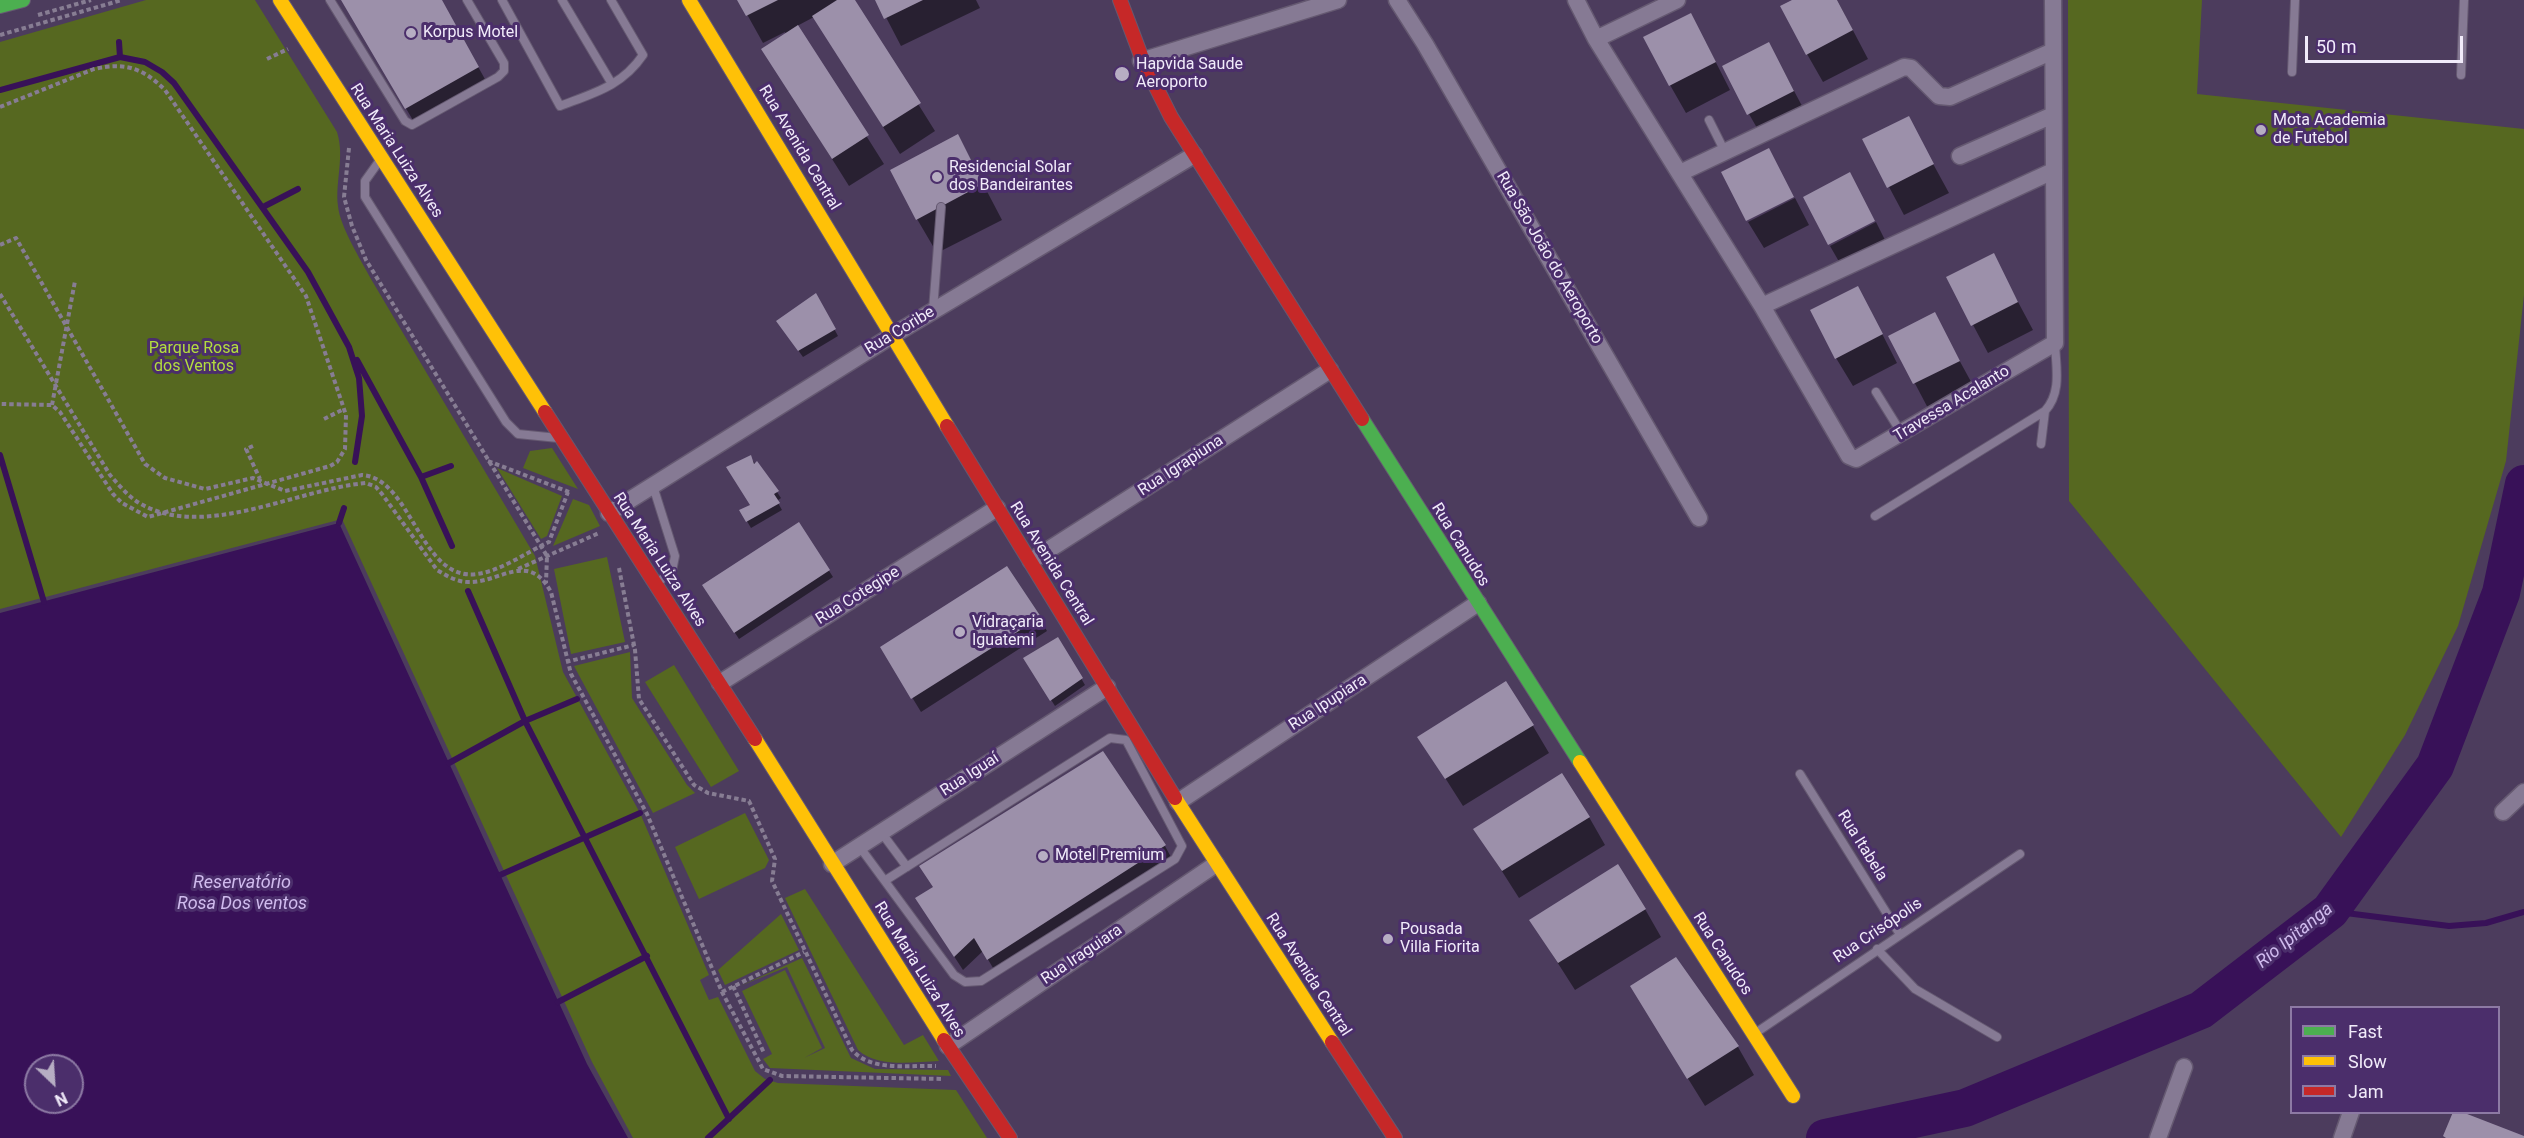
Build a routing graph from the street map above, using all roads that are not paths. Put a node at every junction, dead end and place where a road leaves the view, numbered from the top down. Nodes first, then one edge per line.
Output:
1 (23, 0) edge
2 (280, 0) edge
3 (330, 0) edge
4 (467, 0) edge
5 (502, 0) edge
6 (562, 0) edge
7 (611, 0) edge
8 (689, 0) edge
9 (1120, 0) edge
10 (1338, 0) edge
11 (1397, 0) edge
12 (1576, 0) edge
13 (1677, 0) edge
14 (2053, 0) edge
15 (2295, 0) edge
16 (2464, 0) edge
17 (0, 6) edge
18 (1596, 39) junction
19 (2053, 51) junction
20 (1141, 61) junction
21 (2292, 72) dead end
22 (2461, 75) dead end
23 (612, 84) junction
24 (2053, 115) junction
25 (1708, 120) dead end
26 (1725, 152) junction
27 (1194, 155) junction
28 (1960, 156) dead end
29 (381, 159) junction
30 (2053, 171) junction
31 (1680, 173) junction
32 (940, 207) dead end
33 (1762, 306) junction
34 (933, 311) junction
35 (893, 335) junction
36 (2055, 343) junction
37 (1330, 370) junction
38 (1875, 392) dead end
39 (2045, 411) junction
40 (1902, 434) junction
41 (561, 438) junction
42 (2041, 444) dead end
43 (653, 486) junction
44 (997, 508) junction
45 (1875, 516) dead end
46 (1699, 518) dead end
47 (609, 521) junction
48 (1031, 561) junction
49 (656, 584) junction
50 (1478, 603) junction
51 (720, 683) junction
52 (1107, 687) junction
53 (1800, 774) dead end
54 (2524, 792) edge
55 (1178, 802) junction
56 (2503, 812) dead end
57 (881, 832) junction
58 (859, 846) junction
59 (2020, 854) dead end
60 (832, 864) junction
61 (1216, 864) junction
62 (907, 867) junction
63 (885, 880) junction
64 (1899, 933) junction
65 (1877, 949) junction
66 (1754, 1034) junction
67 (1997, 1037) dead end
68 (948, 1046) junction
69 (2184, 1067) dead end
70 (1793, 1096) dead end
71 (2350, 1114) edge
72 (1010, 1138) edge
73 (1395, 1138) edge
74 (2158, 1138) edge
75 (2342, 1138) edge

1 - 17 street
2 - 29 street, Rua Maria Luiza Alves
3 - 4 lane
5 - 23 lane
6 - 23 lane
7 - 23 lane
8 - 35 street, Rua Avenida Central
9 - 20 street, Rua Canudos
10 - 20 street
11 - 46 street, Rua São João do Aeroporto
12 - 18 street, Travessa Acalanto
13 - 18 street
14 - 19 street
15 - 21 lane
16 - 22 lane
18 - 31 street, Travessa Acalanto
19 - 24 street
19 - 26 street
20 - 27 street, Rua Canudos
24 - 28 street
24 - 30 street
25 - 26 lane
26 - 31 street
27 - 34 street, Rua Coribe
27 - 37 street, Rua Canudos
29 - 41 street, Rua Maria Luiza Alves
29 - 41 lane
30 - 33 street
30 - 36 street
31 - 33 street, Travessa Acalanto
32 - 34 lane
33 - 40 street, Travessa Acalanto
34 - 35 street, Rua Coribe
35 - 43 street, Rua Coribe
35 - 44 street, Rua Avenida Central
36 - 39 lane
36 - 40 street, Travessa Acalanto
37 - 48 street, Rua Igrapiuna
37 - 50 street, Rua Canudos
38 - 40 lane
39 - 42 lane
39 - 45 lane
41 - 47 street, Rua Maria Luiza Alves
43 - 47 street, Rua Coribe
43 - 49 lane
44 - 48 street, Rua Avenida Central
44 - 51 street, Rua Cotegipe
47 - 49 street, Rua Maria Luiza Alves
48 - 52 street, Rua Avenida Central
49 - 51 street, Rua Maria Luiza Alves
50 - 55 street, Rua Ipupiara
50 - 66 street, Rua Canudos
51 - 60 street, Rua Maria Luiza Alves
52 - 55 street, Rua Avenida Central
52 - 57 street, Rua Iguaí
53 - 64 lane, Rua Itabela
54 - 56 street
55 - 61 street, Rua Avenida Central
57 - 58 street, Rua Iguaí
57 - 62 lane
58 - 60 street, Rua Iguaí
58 - 63 lane
59 - 64 lane, Rua Crisópolis
60 - 68 street, Rua Maria Luiza Alves
61 - 68 street, Rua Iraguiara
61 - 73 street, Rua Avenida Central
62 - 63 lane
62 - 63 lane
64 - 65 lane, Rua Crisópolis
65 - 66 lane, Rua Crisópolis
65 - 67 lane
66 - 70 street, Rua Canudos
68 - 72 street, Rua Maria Luiza Alves
69 - 74 street
71 - 75 street

